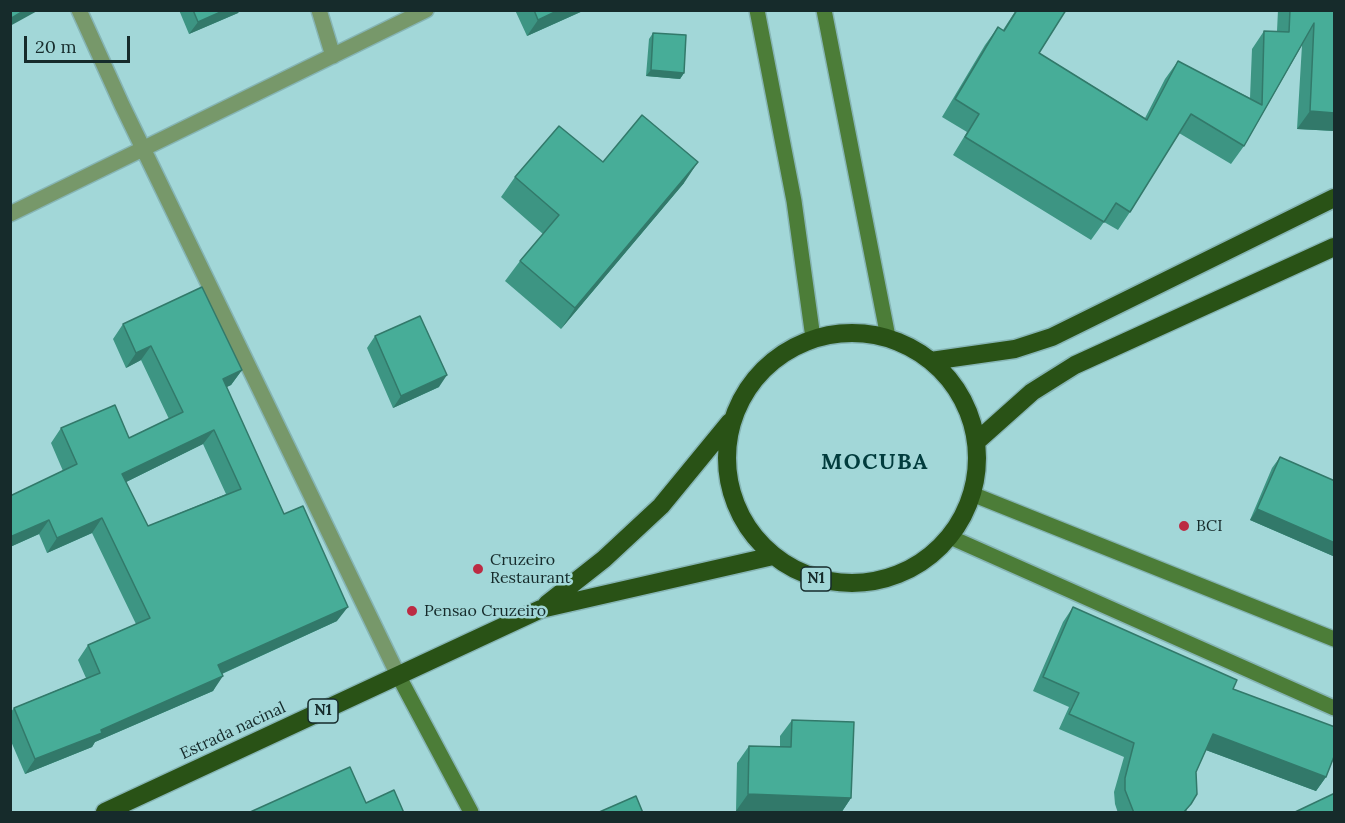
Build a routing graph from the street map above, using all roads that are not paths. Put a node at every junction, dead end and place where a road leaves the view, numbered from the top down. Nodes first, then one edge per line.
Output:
1 (79, 10) edge
2 (319, 10) edge
3 (426, 10) edge
4 (757, 10) edge
5 (824, 10) edge
6 (333, 56) junction
7 (145, 150) junction
8 (1335, 198) edge
9 (10, 214) edge
10 (1335, 247) edge
11 (888, 337) junction
12 (813, 338) junction
13 (931, 360) junction
14 (730, 422) junction
15 (976, 442) junction
16 (972, 494) junction
17 (950, 537) junction
18 (773, 556) junction
19 (540, 609) junction
20 (1335, 639) edge
21 (398, 675) junction
22 (1335, 708) edge
23 (105, 813) edge
24 (471, 813) edge

1 - 7 street
2 - 6 street
3 - 6 street
4 - 12 street
5 - 11 street
6 - 7 street
7 - 9 street
7 - 21 street
8 - 13 highway
10 - 15 highway
11 - 12 highway, N1
11 - 13 highway, N1
12 - 14 highway, N1
13 - 15 highway, N1
14 - 18 highway, N1
14 - 19 highway, N1
15 - 16 highway, N1
16 - 17 highway, N1
16 - 20 street
17 - 18 highway, N1
17 - 22 street
18 - 19 highway, N1
19 - 21 highway, Estrada nacinal / N1
21 - 23 highway, Estrada nacinal / N1
21 - 24 street

